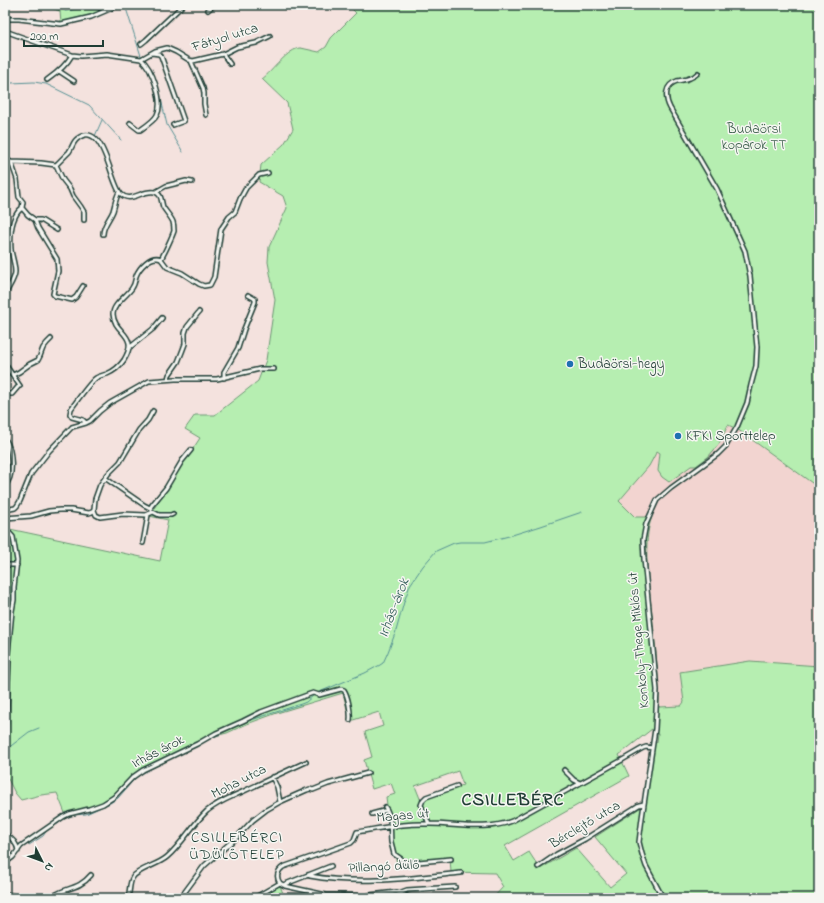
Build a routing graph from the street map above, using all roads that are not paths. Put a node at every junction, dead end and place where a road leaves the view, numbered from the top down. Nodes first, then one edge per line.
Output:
1 (84, 5) edge
2 (119, 5) edge
3 (183, 5) edge
4 (210, 5) edge
5 (214, 5) edge
6 (105, 10) junction
7 (208, 10) dead end
8 (5, 19) edge
9 (5, 31) edge
10 (270, 36) dead end
11 (140, 44) dead end
12 (151, 53) junction
13 (223, 54) junction
14 (72, 55) junction
15 (141, 59) junction
16 (191, 61) junction
17 (230, 64) dead end
18 (59, 71) junction
19 (698, 73) dead end
20 (47, 80) dead end
21 (74, 81) dead end
22 (206, 115) dead end
23 (130, 123) dead end
24 (173, 125) dead end
25 (5, 159) edge
26 (11, 162) junction
27 (56, 164) junction
28 (268, 173) dead end
29 (192, 182) dead end
30 (120, 192) junction
31 (157, 193) junction
32 (22, 208) junction
33 (35, 220) junction
34 (84, 220) dead end
35 (57, 230) dead end
36 (103, 234) dead end
37 (161, 259) junction
38 (83, 286) dead end
39 (5, 295) edge
40 (248, 295) dead end
41 (199, 312) dead end
42 (162, 318) dead end
43 (51, 339) dead end
44 (129, 348) junction
45 (5, 364) edge
46 (274, 369) dead end
47 (13, 375) junction
48 (224, 378) junction
49 (168, 379) junction
50 (5, 396) edge
51 (153, 411) dead end
52 (86, 423) junction
53 (5, 439) edge
54 (191, 450) dead end
55 (105, 478) junction
56 (5, 485) edge
57 (150, 508) junction
58 (5, 510) edge
59 (94, 510) junction
60 (152, 512) junction
61 (173, 514) dead end
62 (148, 515) junction
63 (5, 518) edge
64 (5, 528) edge
65 (142, 543) dead end
66 (5, 565) edge
67 (17, 565) junction
68 (6, 657) edge
69 (350, 720) dead end
70 (5, 748) edge
71 (652, 748) junction
72 (306, 762) dead end
73 (564, 770) dead end
74 (368, 773) dead end
75 (272, 777) junction
76 (575, 781) junction
77 (580, 783) junction
78 (457, 786) dead end
79 (574, 787) junction
80 (280, 802) junction
81 (644, 804) junction
82 (372, 814) dead end
83 (429, 824) junction
84 (390, 826) junction
85 (5, 834) edge
86 (18, 851) junction
87 (451, 859) dead end
88 (5, 864) edge
89 (331, 866) dead end
90 (538, 866) dead end
91 (461, 873) dead end
92 (91, 875) dead end
93 (308, 875) junction
94 (282, 884) junction
95 (455, 887) dead end
96 (399, 893) junction
97 (5, 894) edge
98 (23, 898) edge
99 (51, 898) edge
100 (128, 898) edge
101 (183, 898) edge
102 (254, 898) edge
103 (361, 898) edge
104 (411, 898) edge
105 (663, 898) edge

1 - 6 street
2 - 6 street
3 - 11 street
4 - 5 street
5 - 7 street
6 - 8 street
9 - 14 street
10 - 13 street, Fátyol utca
12 - 15 street, Fátyol utca
12 - 16 street, Fátyol utca
12 - 24 street
13 - 16 street, Fátyol utca
13 - 17 street
14 - 15 street
14 - 18 street
15 - 23 street
16 - 22 street
18 - 20 street
18 - 21 street
19 - 71 street, Konkoly-Thege Miklós út
25 - 26 street
26 - 27 street
26 - 32 street
27 - 30 street
27 - 34 street
28 - 37 street
29 - 31 street
30 - 31 street
30 - 36 street
31 - 37 street
32 - 33 street
32 - 39 street
33 - 35 street
33 - 38 street
37 - 44 street
40 - 48 street
41 - 49 street
42 - 44 street
43 - 47 street
44 - 52 street
45 - 47 street
46 - 48 street
47 - 50 street
48 - 49 street
49 - 52 street
51 - 55 street
52 - 58 street
53 - 56 street
54 - 57 street
55 - 57 street
55 - 59 street
57 - 60 street
59 - 62 street
59 - 63 street
60 - 61 street
60 - 62 street
62 - 65 street
64 - 67 street
66 - 67 street
67 - 68 street
68 - 70 street
69 - 86 street, Irhás árok
71 - 77 street, Magas út
71 - 81 street, Konkoly-Thege Miklós út
72 - 75 street, Moha utca
73 - 76 street
74 - 80 street
75 - 80 street
75 - 100 street, Moha utca
76 - 77 street
76 - 79 street
77 - 79 street, Magas út
78 - 83 street
79 - 83 street, Magas út
80 - 101 street
81 - 90 street, Bérclejtő utca
81 - 105 street, Konkoly-Thege Miklós út
82 - 84 street
83 - 84 street, Magas út
84 - 87 street
84 - 94 street, Magas út
85 - 86 street
86 - 88 street, Irhás árok
89 - 93 street
91 - 93 street, Pillangó dűlő
92 - 99 street
93 - 94 street
94 - 102 street
94 - 103 street
95 - 96 street
96 - 103 street
96 - 104 street
97 - 98 street

